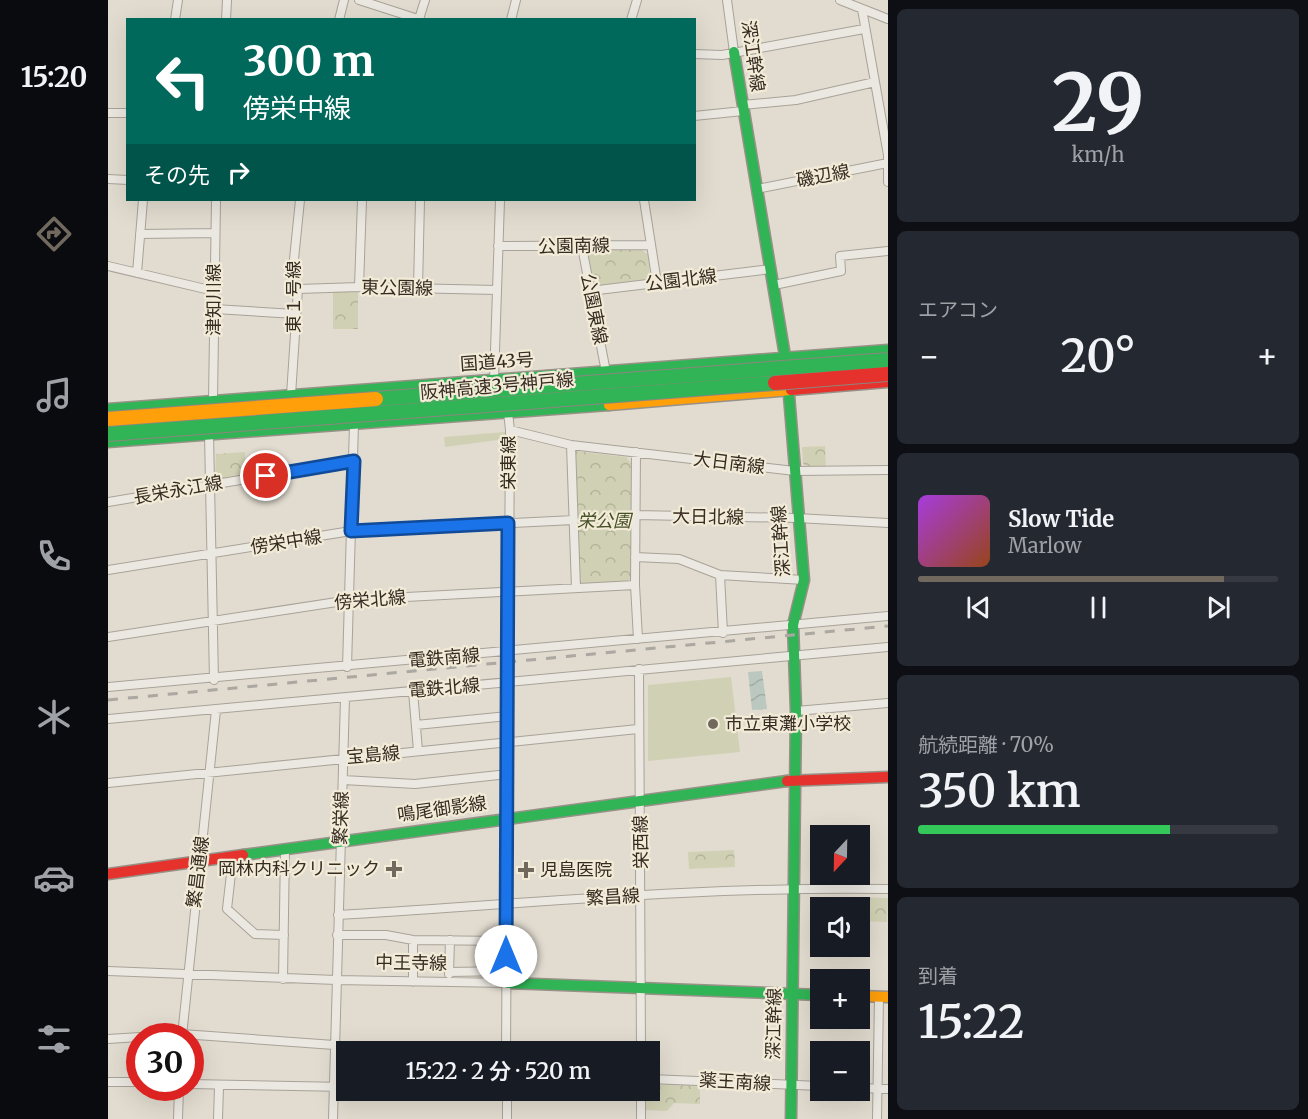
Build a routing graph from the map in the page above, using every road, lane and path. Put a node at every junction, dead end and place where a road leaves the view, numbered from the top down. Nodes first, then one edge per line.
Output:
1 (178, 0) edge
2 (227, 0) edge
3 (344, 0) edge
4 (359, 0) edge
5 (425, 0) edge
6 (516, 0) edge
7 (637, 0) edge
8 (727, 0) edge
9 (840, 0) edge
10 (862, 9) junction
11 (393, 15) edge
12 (175, 18) edge
13 (226, 18) edge
14 (340, 18) edge
15 (413, 18) edge
16 (420, 18) edge
17 (512, 18) edge
18 (632, 18) edge
19 (888, 19) edge
20 (864, 29) junction
21 (734, 52) junction
22 (696, 54) edge
23 (874, 82) junction
24 (742, 108) junction
25 (108, 113) edge
26 (126, 113) edge
27 (696, 116) edge
28 (887, 163) edge
29 (108, 179) edge
30 (126, 180) edge
31 (888, 182) edge
32 (757, 189) junction
33 (143, 201) edge
34 (216, 201) edge
35 (300, 201) edge
36 (362, 201) edge
37 (420, 201) edge
38 (500, 201) edge
39 (644, 201) edge
40 (215, 233) junction
41 (140, 234) junction
42 (651, 245) junction
43 (498, 246) junction
44 (582, 247) junction
45 (888, 251) edge
46 (108, 266) edge
47 (771, 269) junction
48 (137, 273) junction
49 (657, 283) junction
50 (774, 285) junction
51 (358, 287) junction
52 (418, 288) junction
53 (298, 289) junction
54 (496, 290) junction
55 (214, 291) junction
56 (590, 291) junction
57 (214, 309) junction
58 (296, 314) junction
59 (888, 351) edge
60 (786, 356) junction
61 (888, 360) edge
62 (606, 372) junction
63 (888, 374) edge
64 (494, 381) junction
65 (888, 382) edge
66 (789, 391) junction
67 (291, 395) junction
68 (213, 400) junction
69 (108, 409) edge
70 (507, 413) junction
71 (108, 419) edge
72 (354, 424) junction
73 (510, 430) junction
74 (108, 434) edge
75 (209, 434) junction
76 (108, 442) edge
77 (572, 445) junction
78 (636, 452) junction
79 (354, 461) junction
80 (888, 470) edge
81 (795, 471) junction
82 (210, 485) junction
83 (108, 502) edge
84 (635, 515) junction
85 (797, 518) junction
86 (574, 520) junction
87 (508, 523) junction
88 (888, 524) edge
89 (351, 531) junction
90 (212, 554) junction
91 (635, 557) junction
92 (108, 570) edge
93 (720, 575) junction
94 (804, 580) junction
95 (635, 585) junction
96 (576, 588) junction
97 (509, 591) junction
98 (350, 600) junction
99 (888, 616) edge
100 (213, 621) junction
101 (793, 625) junction
102 (723, 633) junction
103 (108, 637) edge
104 (638, 639) junction
105 (888, 647) edge
106 (508, 652) junction
107 (795, 656) junction
108 (347, 668) junction
109 (639, 669) junction
110 (214, 680) junction
111 (508, 683) junction
112 (108, 687) edge
113 (413, 691) junction
114 (345, 698) junction
115 (888, 703) edge
116 (216, 710) junction
117 (795, 711) junction
118 (508, 716) junction
119 (108, 719) edge
120 (416, 724) junction
121 (638, 729) junction
122 (508, 743) junction
123 (418, 751) junction
124 (343, 758) junction
125 (209, 774) junction
126 (508, 774) junction
127 (888, 777) edge
128 (343, 780) junction
129 (795, 780) junction
130 (108, 783) edge
131 (640, 799) junction
132 (507, 819) junction
133 (341, 841) junction
134 (285, 849) junction
135 (233, 856) junction
136 (200, 861) junction
137 (108, 874) edge
138 (793, 887) junction
139 (888, 889) edge
140 (642, 896) junction
141 (507, 905) junction
142 (338, 915) junction
143 (337, 934) junction
144 (284, 935) junction
145 (413, 940) junction
146 (450, 940) junction
147 (506, 941) junction
148 (108, 971) edge
149 (449, 972) junction
150 (186, 975) junction
151 (507, 977) junction
152 (283, 979) junction
153 (336, 981) junction
154 (413, 982) junction
155 (449, 982) junction
156 (642, 989) junction
157 (792, 994) junction
158 (810, 995) edge
159 (883, 997) edge
160 (183, 1023) edge
161 (204, 1036) edge
162 (126, 1038) edge
163 (108, 1039) edge
164 (506, 1041) edge
165 (641, 1041) edge
166 (333, 1045) junction
167 (660, 1079) edge
168 (108, 1082) edge
169 (126, 1082) edge
170 (204, 1085) edge
171 (791, 1085) junction
172 (219, 1086) junction
173 (810, 1086) edge
174 (335, 1087) junction
175 (870, 1089) edge
176 (879, 1089) junction
177 (888, 1089) edge
178 (179, 1101) edge
179 (507, 1101) edge
180 (641, 1101) edge
181 (178, 1119) edge
182 (218, 1119) edge
183 (333, 1119) edge
184 (507, 1119) edge
185 (641, 1119) edge
186 (791, 1119) edge
187 (877, 1119) edge

1 - 12 street
2 - 13 street
3 - 14 street
4 - 11 street
5 - 16 street
6 - 17 street
7 - 18 street
8 - 21 street, 深江幹線
9 - 10 street
10 - 19 street
10 - 20 street
11 - 15 street
20 - 21 street
20 - 23 street
21 - 22 street
21 - 24 main road, 深江幹線
23 - 24 street
23 - 28 street
24 - 27 street
24 - 32 main road, 深江幹線
25 - 26 street
28 - 31 street
28 - 32 street, 磯辺線
29 - 30 street
32 - 47 main road, 深江幹線
33 - 41 street
34 - 40 street, 津知川線
35 - 53 street, 東１号線
36 - 51 street
37 - 52 street
38 - 43 street
39 - 42 street
40 - 41 street
40 - 55 street, 津知川線
41 - 48 street
42 - 44 street, 公園南線
42 - 49 street
43 - 44 street, 公園南線
43 - 54 street
44 - 56 street, 公園東線
45 - 50 street
46 - 48 street
47 - 49 street, 公園北線
47 - 50 main road, 深江幹線
48 - 55 street
49 - 56 street, 公園北線
50 - 60 main road, 深江幹線
51 - 52 street, 東公園線
51 - 53 street, 東公園線
52 - 54 street, 東公園線
53 - 58 street, 東１号線
54 - 64 street
55 - 57 street, 津知川線
56 - 62 street, 公園東線
57 - 58 street
57 - 68 street, 津知川線
58 - 67 street, 東１号線
59 - 60 main road, 国道43号
60 - 62 main road, 国道43号
60 - 66 main road, 深江幹線
61 - 71 main road, 阪神高速3号神戸線, bridge
62 - 64 main road, 国道43号
63 - 74 main road, 阪神高速3号神戸線, bridge
64 - 67 main road, 国道43号
65 - 66 main road
66 - 70 main road
66 - 81 main road, 深江幹線
67 - 68 main road, 国道43号
68 - 69 main road, 国道43号
70 - 72 main road
70 - 73 street, 栄東線
72 - 75 main road
72 - 79 street
73 - 77 street, 大日南線
73 - 87 street, 栄東線
75 - 76 main road
75 - 82 street
77 - 78 street, 大日南線
77 - 86 street
78 - 81 street, 大日南線
78 - 84 street
79 - 82 street, 長栄永江線
79 - 89 street
80 - 81 street, 大日南線
81 - 85 main road, 深江幹線
82 - 83 street, 長栄永江線
82 - 90 street
84 - 85 street, 大日北線
84 - 91 street
85 - 88 street, 大日北線
85 - 94 main road, 深江幹線
86 - 87 street, 傍栄中線
86 - 96 street
87 - 89 street, 傍栄中線
87 - 97 street, 栄東線
89 - 90 street, 傍栄中線
89 - 98 street
90 - 92 street, 傍栄中線
90 - 100 street
91 - 93 street
91 - 95 street
93 - 94 street
93 - 102 street
94 - 101 main road, 深江幹線
95 - 96 street, 傍栄北線
95 - 104 street
96 - 97 street, 傍栄北線
97 - 98 street, 傍栄北線
97 - 106 street, 栄東線
98 - 100 street, 傍栄北線
98 - 108 street
99 - 101 street, 電鉄南線
100 - 103 street, 傍栄北線
100 - 110 street
101 - 102 street, 電鉄南線
101 - 107 main road, 深江幹線
102 - 104 street, 電鉄南線
104 - 106 street, 電鉄南線
105 - 107 street, 電鉄北線
106 - 108 street, 電鉄南線
106 - 111 street, 栄東線
107 - 109 street, 電鉄北線
107 - 117 main road, 深江幹線
108 - 110 street, 電鉄南線
109 - 111 street, 電鉄北線
109 - 121 street, 栄西線
110 - 112 street, 電鉄南線
111 - 113 street, 電鉄北線
111 - 118 street, 栄東線
113 - 114 street, 電鉄北線
113 - 120 street
114 - 116 street, 電鉄北線
114 - 124 street, 繁栄線
115 - 117 street
116 - 119 street, 電鉄北線
116 - 125 street, 繁昌通線
117 - 129 main road, 深江幹線
118 - 120 street
118 - 122 street, 栄東線
120 - 123 street
121 - 122 street, 宝島線
121 - 131 street, 栄西線
122 - 123 street, 宝島線
122 - 126 street, 栄東線
123 - 124 street, 宝島線
124 - 125 street, 宝島線
124 - 128 street, 繁栄線
125 - 130 street, 宝島線
125 - 136 street, 繁昌通線
126 - 128 street
126 - 132 street, 栄東線
127 - 129 main road, 鳴尾御影線
128 - 133 street, 繁栄線
129 - 131 main road, 鳴尾御影線
129 - 138 main road, 深江幹線
131 - 132 main road, 鳴尾御影線
131 - 140 street, 栄西線
132 - 133 main road, 鳴尾御影線
132 - 141 street, 栄東線
133 - 134 main road, 鳴尾御影線
133 - 142 street, 繁栄線
134 - 135 main road, 鳴尾御影線
134 - 144 street
135 - 136 main road, 鳴尾御影線
135 - 144 street
136 - 137 main road, 鳴尾御影線
136 - 150 street, 繁昌通線
138 - 139 street, 繁昌線
138 - 140 street, 繁昌線
138 - 157 main road, 深江幹線
140 - 141 street, 繁昌線
140 - 156 street, 栄西線
141 - 142 street, 繁昌線
141 - 147 street, 栄東線
142 - 143 street, 繁栄線
143 - 145 street
143 - 153 street, 繁栄線
144 - 152 street
145 - 146 street
145 - 154 street
146 - 147 street
146 - 149 street
147 - 151 street, 栄東線
148 - 150 street, 中王寺線
149 - 151 street
149 - 155 street
150 - 152 street, 中王寺線
150 - 160 street, 繁昌通線
151 - 155 street, 中王寺線
151 - 156 main road, 中王寺線
151 - 164 street, 栄東線
152 - 153 street, 中王寺線
153 - 154 street, 中王寺線
153 - 166 street, 繁栄線
154 - 155 street, 中王寺線
156 - 157 main road, 中王寺線
156 - 165 street, 栄西線
157 - 158 main road, 中王寺線
157 - 171 main road, 深江幹線
159 - 176 street
161 - 166 street
162 - 163 street
166 - 174 street, 繁栄線
167 - 171 street, 薬王南線
168 - 169 street
170 - 172 street
171 - 173 street, 薬王南線
171 - 186 main road, 深江幹線
172 - 174 street
172 - 182 street
174 - 183 street, 繁栄線
175 - 176 street
176 - 177 street
176 - 187 street
178 - 181 street
179 - 184 street
180 - 185 street

